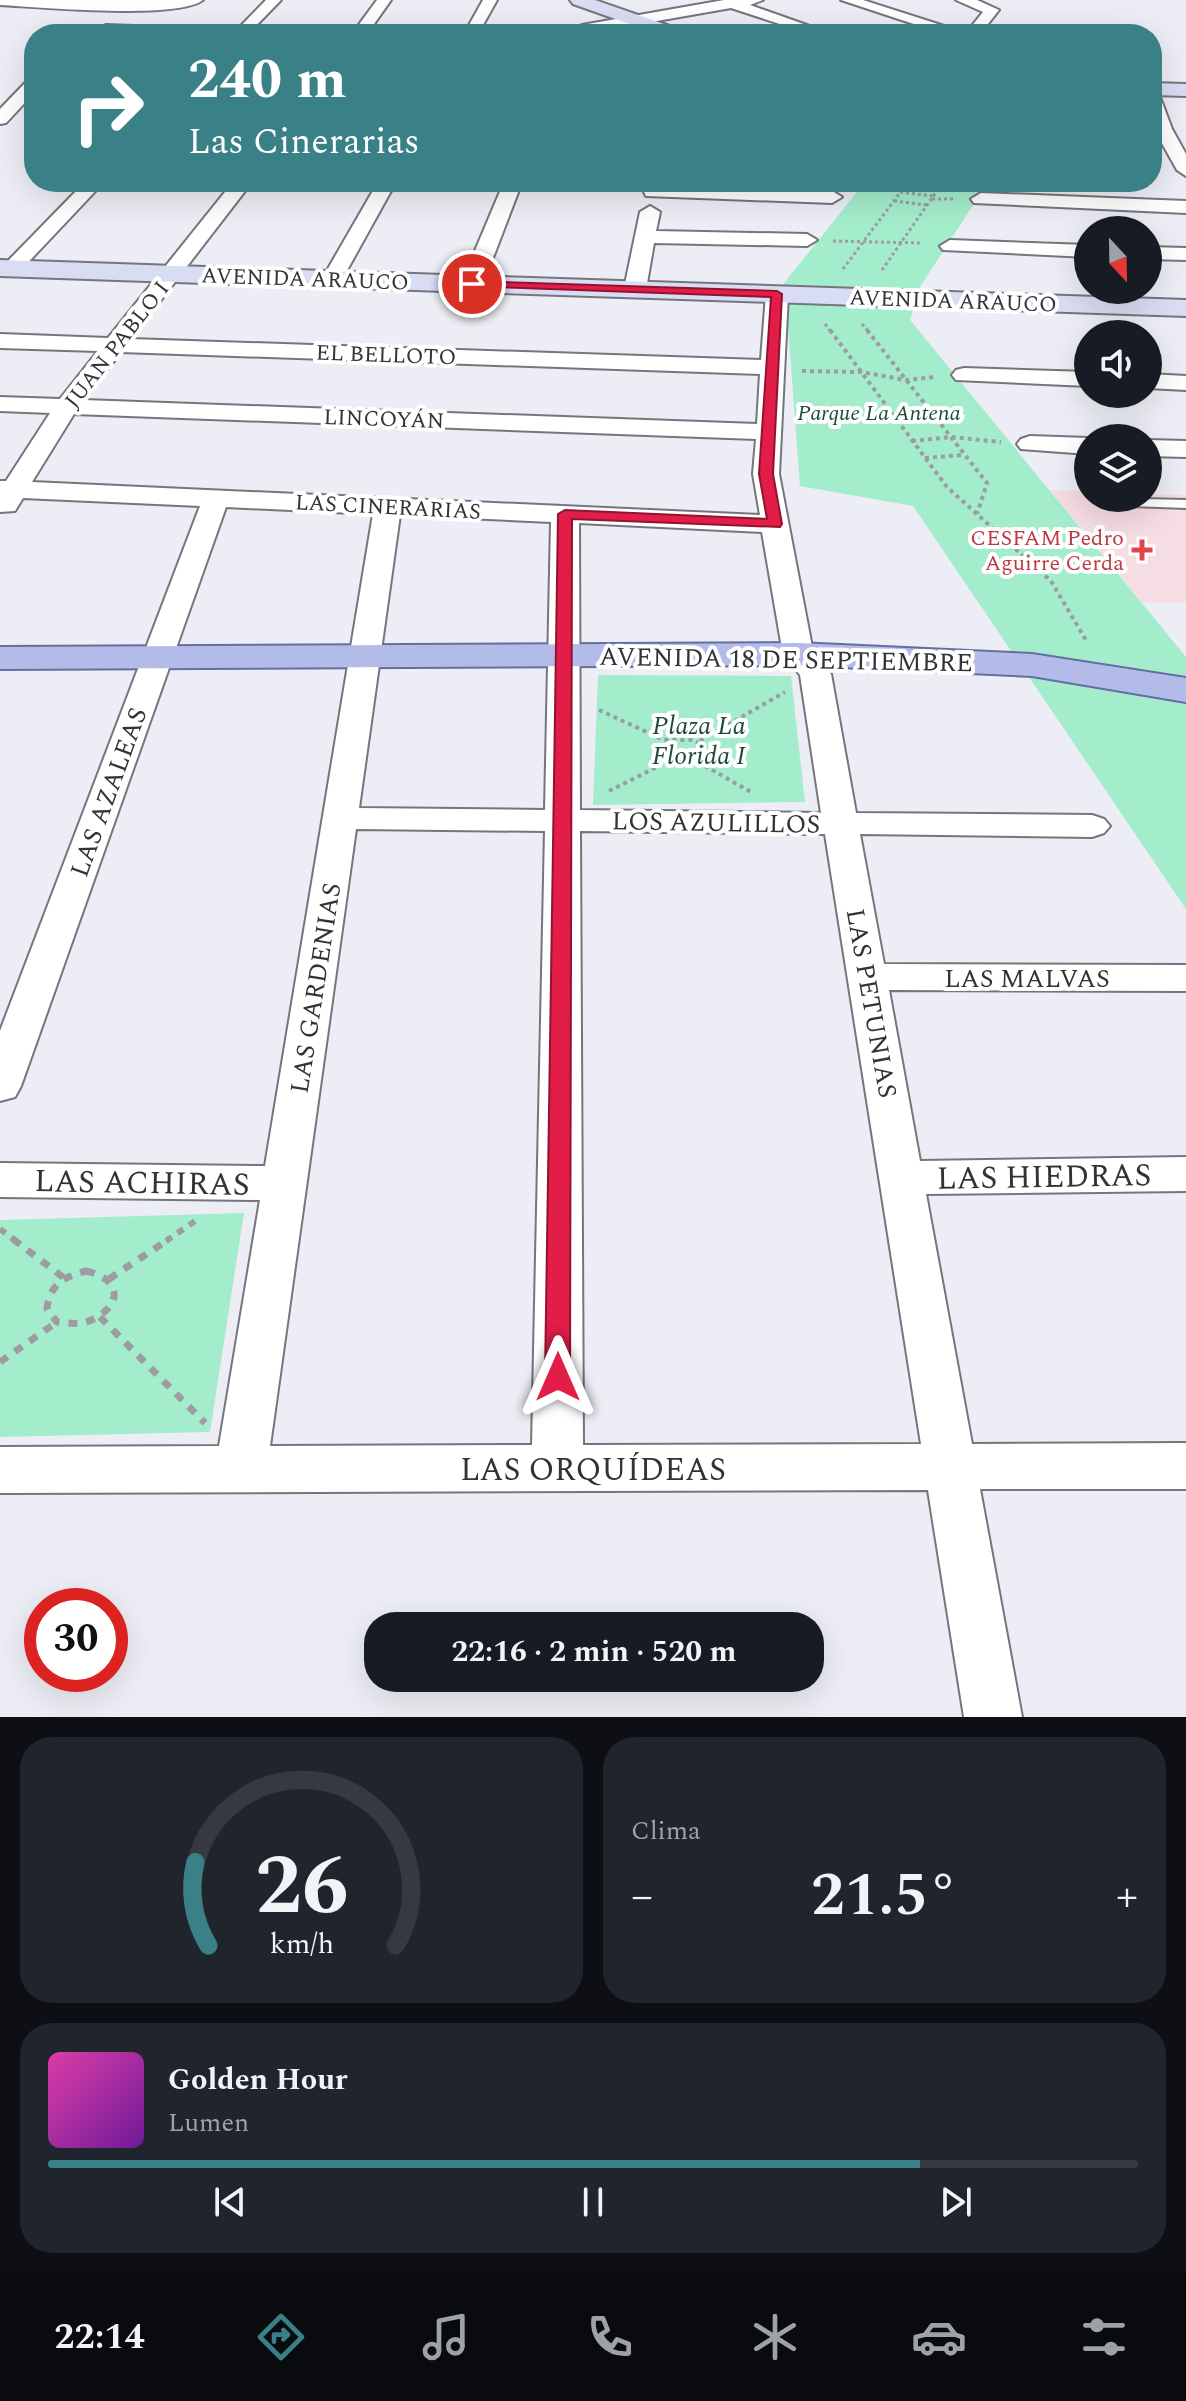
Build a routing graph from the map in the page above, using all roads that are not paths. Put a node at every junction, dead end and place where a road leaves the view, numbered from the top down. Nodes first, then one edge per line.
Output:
1 (196, 0) edge
2 (274, 0) edge
3 (384, 0) edge
4 (490, 0) edge
5 (579, 0) edge
6 (756, 0) edge
7 (848, 0) edge
8 (963, 0) edge
9 (0, 1) edge
10 (16, 2) junction
11 (726, 2) edge
12 (0, 11) edge
13 (95, 17) junction
14 (634, 19) junction
15 (129, 24) edge
16 (250, 24) edge
17 (366, 24) edge
18 (477, 24) edge
19 (608, 24) edge
20 (648, 24) edge
21 (794, 24) edge
22 (926, 24) edge
23 (980, 24) edge
24 (0, 86) edge
25 (24, 86) edge
26 (1162, 89) edge
27 (1186, 90) edge
28 (24, 95) edge
29 (0, 119) edge
30 (1162, 135) edge
31 (1163, 166) dead end
32 (1185, 168) edge
33 (85, 192) edge
34 (235, 192) edge
35 (381, 192) edge
36 (509, 192) edge
37 (653, 192) edge
38 (743, 192) edge
39 (832, 197) dead end
40 (981, 199) dead end
41 (1186, 207) edge
42 (645, 237) junction
43 (817, 240) road end
44 (950, 246) road end
45 (1074, 250) edge
46 (1162, 253) edge
47 (1186, 254) edge
48 (6, 268) edge
49 (171, 274) junction
50 (333, 279) junction
51 (472, 284) junction
52 (635, 289) junction
53 (777, 294) junction
54 (1186, 308) edge
55 (0, 341) edge
56 (117, 345) junction
57 (772, 369) junction
58 (964, 375) road end
59 (1074, 379) edge
60 (1162, 382) edge
61 (1186, 383) edge
62 (0, 404) edge
63 (65, 408) junction
64 (769, 432) junction
65 (1030, 444) road end
66 (1074, 446) edge
67 (1162, 448) edge
68 (1186, 449) edge
69 (7, 490) edge
70 (216, 499) junction
71 (1162, 503) edge
72 (1186, 504) edge
73 (388, 506) junction
74 (0, 514) edge
75 (565, 514) junction
76 (775, 524) junction
77 (365, 656) junction
78 (158, 657) junction
79 (0, 658) edge
80 (807, 664) junction
81 (563, 674) junction
82 (1186, 690) edge
83 (562, 817) junction
84 (341, 818) junction
85 (842, 823) junction
86 (1092, 826) dead end
87 (867, 977) junction
88 (1186, 978) edge
89 (0, 1086) edge
90 (1186, 1174) edge
91 (902, 1178) junction
92 (0, 1180) edge
93 (268, 1183) junction
94 (242, 1465) junction
95 (1186, 1466) edge
96 (950, 1467) junction
97 (557, 1469) junction
98 (0, 1470) edge
99 (993, 1717) edge

1 - 13 street
2 - 16 street
3 - 17 street
4 - 18 street
5 - 14 street
6 - 11 street
7 - 22 street
8 - 23 street
9 - 10 street
10 - 12 street
10 - 13 street
11 - 14 street
11 - 21 street
13 - 15 street
14 - 19 street
14 - 20 street
24 - 25 street
26 - 27 street
28 - 29 street
30 - 32 street
31 - 32 street
33 - 48 street
34 - 49 street, JUAN PABLO I
35 - 50 street
36 - 51 street
37 - 42 street
38 - 39 street
40 - 41 street
42 - 43 street
42 - 52 street
44 - 45 street
46 - 47 street
48 - 49 street, AVENIDA ARAUCO
49 - 50 street, AVENIDA ARAUCO
49 - 56 street, JUAN PABLO I
50 - 51 street, AVENIDA ARAUCO
51 - 52 street, AVENIDA ARAUCO
52 - 53 street, AVENIDA ARAUCO
53 - 54 street, AVENIDA ARAUCO
53 - 57 street, LAS PETUNIAS
55 - 56 street, EL BELLOTO
56 - 57 street, EL BELLOTO
56 - 63 street, JUAN PABLO I
57 - 64 street, LAS PETUNIAS
58 - 59 street
60 - 61 street
62 - 63 street, LINCOYÁN
63 - 64 street, LINCOYÁN
63 - 69 street, JUAN PABLO I
64 - 76 street, LAS PETUNIAS
65 - 66 street
67 - 68 street
69 - 70 street, LAS CINERARIAS
69 - 74 street, JUAN PABLO I
70 - 73 street, LAS CINERARIAS
70 - 78 street, LAS AZALEAS
71 - 72 lane
73 - 75 street, LAS CINERARIAS
73 - 77 street, LAS GARDENIAS
75 - 76 street, LAS CINERARIAS
75 - 81 street
76 - 80 street, LAS PETUNIAS
77 - 78 main road, AVENIDA 18 DE SEPTIEMBRE
77 - 81 main road, AVENIDA 18 DE SEPTIEMBRE
77 - 84 street, LAS GARDENIAS
78 - 79 main road, AVENIDA 18 DE SEPTIEMBRE
78 - 89 street, LAS AZALEAS
80 - 81 main road, AVENIDA 18 DE SEPTIEMBRE
80 - 82 main road, AVENIDA 18 DE SEPTIEMBRE
80 - 85 street, LAS PETUNIAS
81 - 83 street
83 - 84 street, LOS AZULILLOS
83 - 85 street, LOS AZULILLOS
83 - 97 street
84 - 93 street, LAS GARDENIAS
85 - 86 street, LOS AZULILLOS
85 - 87 street, LAS PETUNIAS
87 - 88 street, LAS MALVAS
87 - 91 street, LAS PETUNIAS
90 - 91 street, LAS HIEDRAS
91 - 96 street, LAS PETUNIAS
92 - 93 street, LAS ACHIRAS
93 - 94 street, LAS GARDENIAS
94 - 97 street, LAS ORQUÍDEAS
94 - 98 street, LAS ORQUÍDEAS
95 - 96 street, LAS ORQUÍDEAS
96 - 97 street, LAS ORQUÍDEAS
96 - 99 street, LAS PETUNIAS

